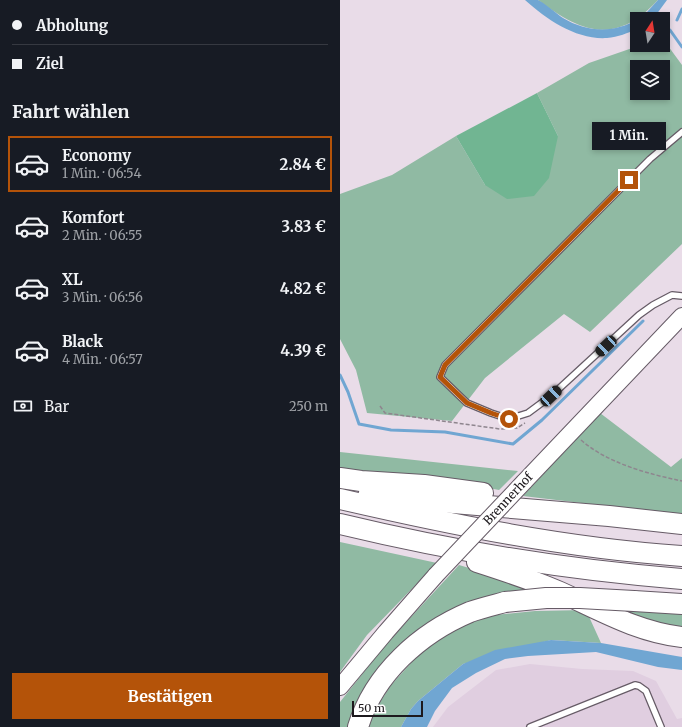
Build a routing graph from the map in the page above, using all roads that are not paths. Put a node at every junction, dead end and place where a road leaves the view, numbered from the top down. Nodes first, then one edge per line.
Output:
1 (682, 132) edge
2 (682, 296) edge
3 (682, 316) edge
4 (340, 478) edge
5 (340, 494) edge
6 (340, 500) edge
7 (609, 516) junction
8 (340, 524) edge
9 (682, 524) edge
10 (415, 540) junction
11 (682, 556) edge
12 (682, 579) edge
13 (682, 604) edge
14 (682, 637) edge
15 (340, 687) edge
16 (358, 727) edge
17 (530, 727) edge
18 (661, 727) edge

1 - 2 lane
3 - 15 street, Brennerhof, bridge
4 - 7 highway
5 - 7 highway
6 - 11 highway
7 - 9 highway
8 - 10 highway
10 - 12 highway
10 - 14 highway
13 - 16 highway, bridge
17 - 18 lane

